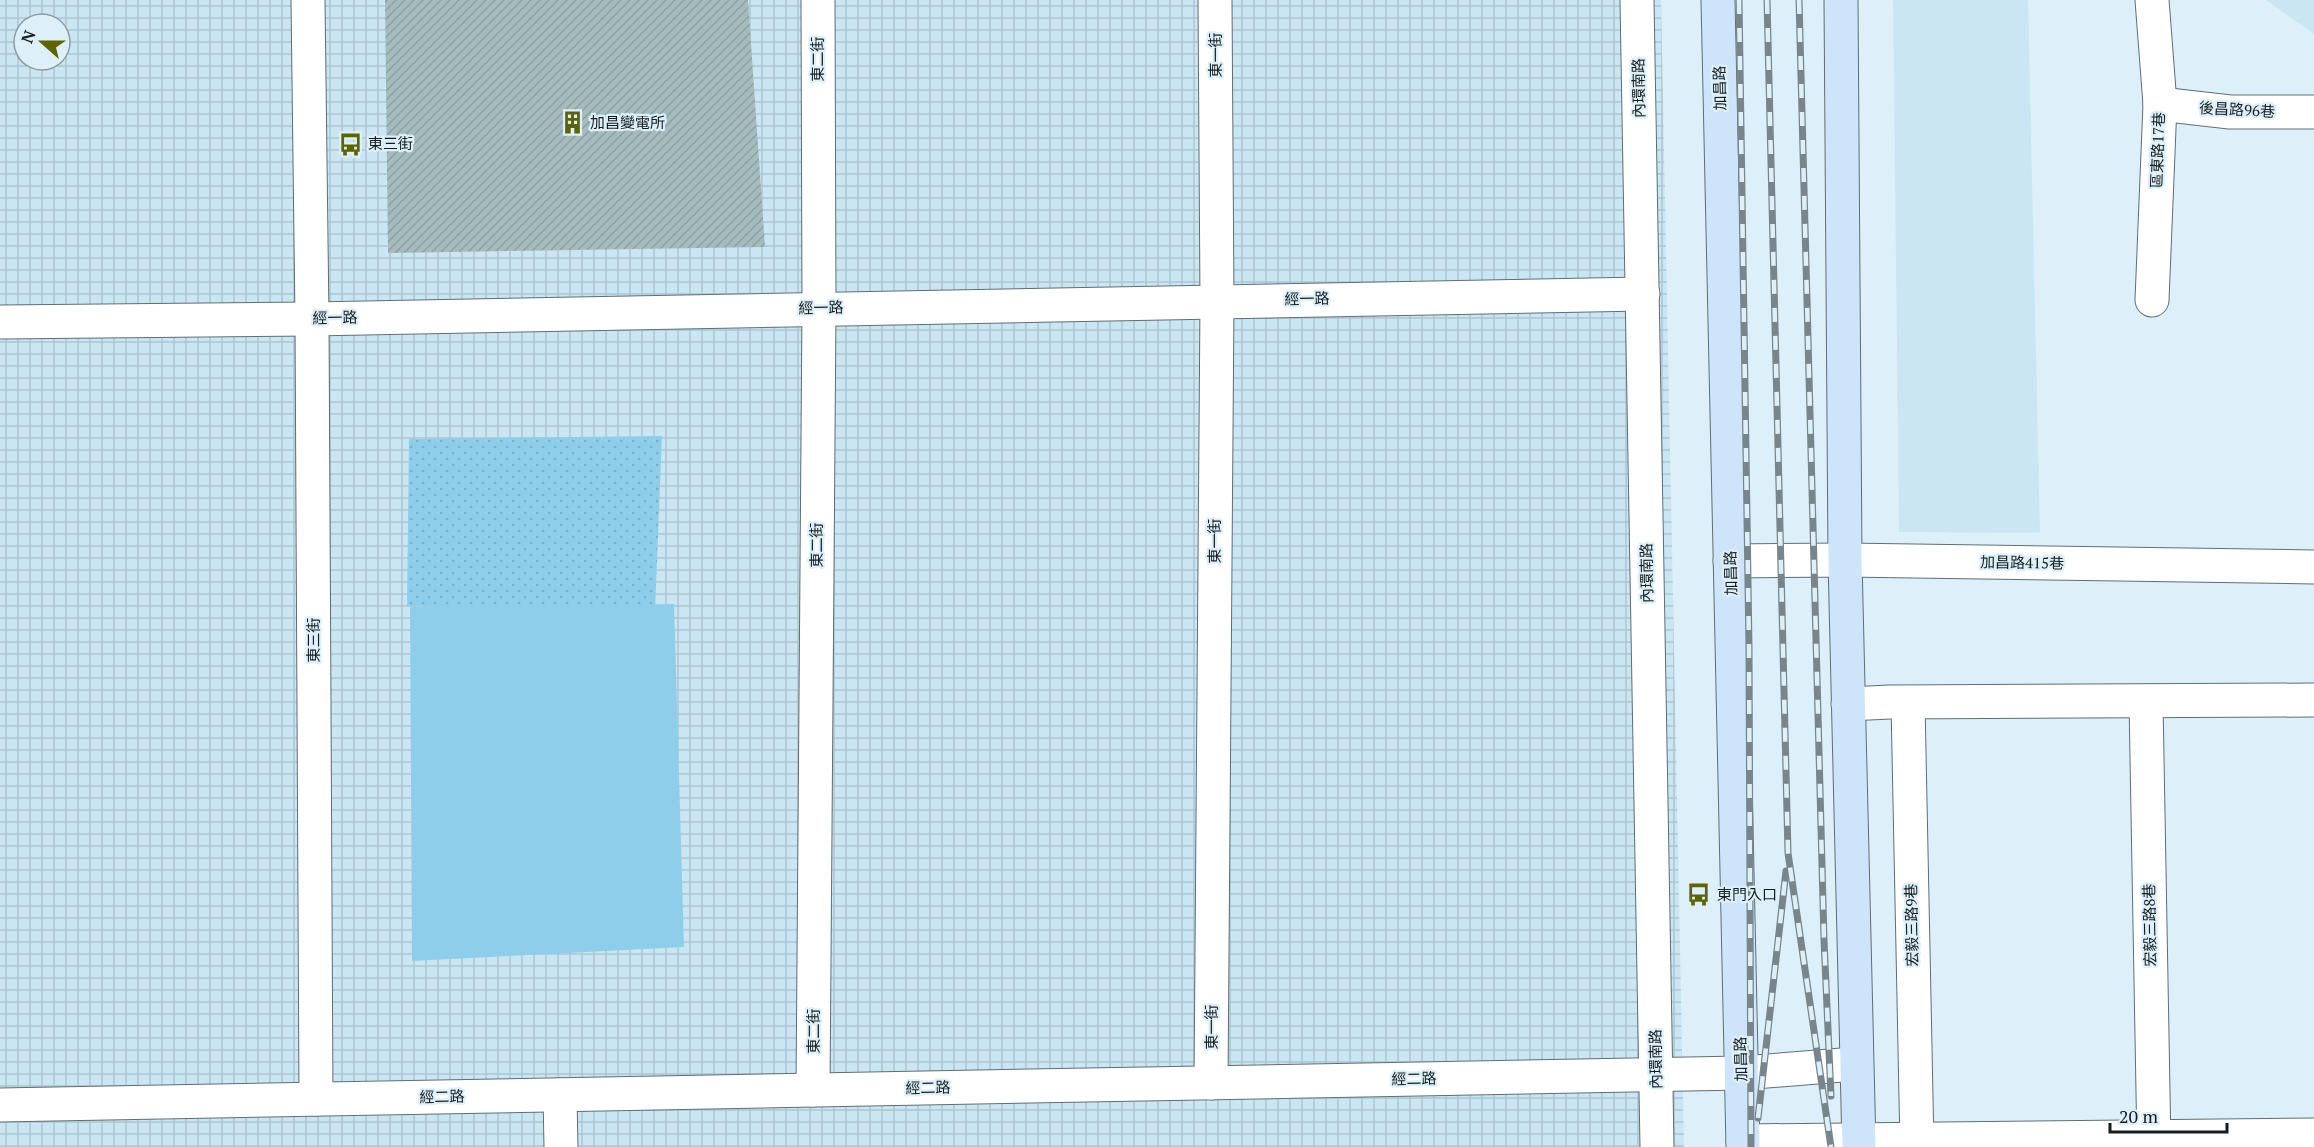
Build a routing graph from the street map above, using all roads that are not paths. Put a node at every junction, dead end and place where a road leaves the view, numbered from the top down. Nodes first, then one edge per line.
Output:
1 (308, 0) edge
2 (818, 0) edge
3 (1215, 0) edge
4 (1637, 0) edge
5 (1718, 0) edge
6 (1841, 0) edge
7 (2152, 0) edge
8 (2160, 104) junction
9 (2314, 112) edge
10 (1643, 294) junction
11 (2152, 300) dead end
12 (1217, 301) junction
13 (819, 308) junction
14 (312, 319) junction
15 (0, 322) edge
16 (1845, 560) junction
17 (1730, 561) junction
18 (2314, 567) edge
19 (2314, 700) edge
20 (2146, 702) junction
21 (1908, 703) junction
22 (1848, 704) junction
23 (1856, 1064) junction
24 (1742, 1073) junction
25 (1656, 1075) junction
26 (1212, 1083) junction
27 (813, 1090) junction
28 (560, 1095) junction
29 (316, 1099) junction
30 (0, 1105) edge
31 (2314, 1135) edge
32 (2154, 1142) edge
33 (1859, 1143) edge
34 (1916, 1143) edge
35 (1743, 1144) edge
36 (561, 1147) edge
37 (1657, 1147) edge

1 - 14 street, 東三街
2 - 13 street, 東二街
3 - 12 street, 東一街
4 - 10 street, 內環南路
5 - 17 street, 加昌路
6 - 16 street
7 - 8 street, 區東路17巷
8 - 9 street, 後昌路96巷
8 - 11 street, 區東路17巷
10 - 12 street, 經一路
10 - 25 street, 內環南路
12 - 13 street, 經一路
12 - 26 street, 東一街
13 - 14 street, 經一路
13 - 27 street, 東二街
14 - 15 street, 經一路
14 - 29 street, 東三街
16 - 17 street, 加昌路415巷
16 - 18 street, 加昌路415巷
16 - 22 street
17 - 24 street, 加昌路
19 - 20 street
20 - 21 street
20 - 32 street, 宏毅三路8巷
21 - 22 street
21 - 34 street, 宏毅三路9巷
22 - 23 street
23 - 24 street, 經二路
23 - 33 street
24 - 25 street, 經二路
24 - 35 street, 加昌路
25 - 26 street, 經二路
25 - 37 street, 內環南路
26 - 27 street, 經二路
27 - 28 street, 經二路
28 - 29 street, 經二路
28 - 36 street
29 - 30 street, 經二路
31 - 32 street
32 - 34 street
33 - 34 street
33 - 35 street

